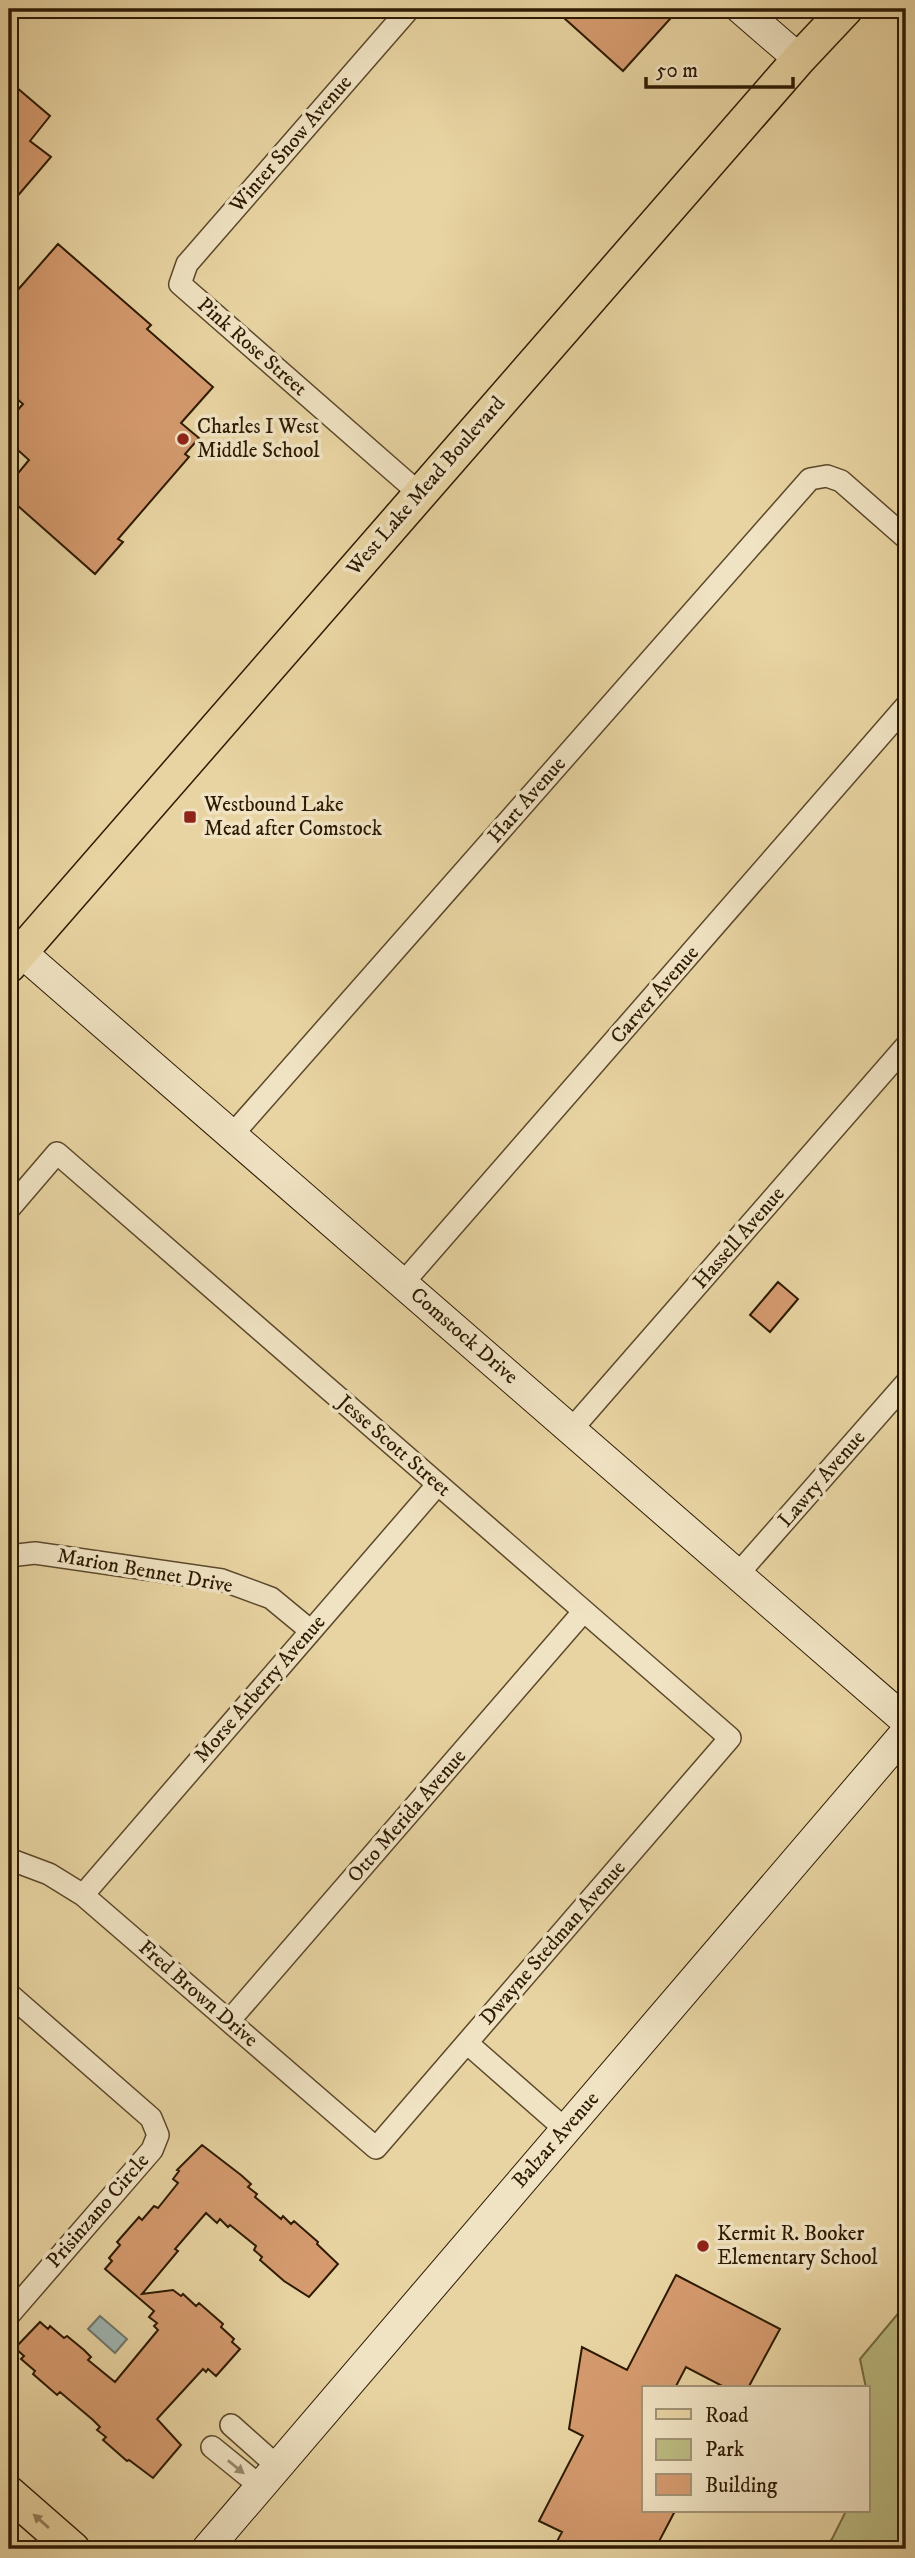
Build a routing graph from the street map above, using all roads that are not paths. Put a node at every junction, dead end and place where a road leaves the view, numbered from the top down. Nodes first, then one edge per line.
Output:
1 (409, 9) edge
2 (741, 9) edge
3 (846, 9) edge
4 (799, 59) junction
5 (180, 284) joint
6 (420, 494) junction
7 (906, 538) edge
8 (906, 706) edge
9 (15, 959) edge
10 (906, 1046) edge
11 (232, 1135) junction
12 (9, 1209) edge
13 (403, 1283) junction
14 (906, 1383) edge
15 (572, 1430) junction
16 (438, 1484) junction
17 (9, 1556) edge
18 (738, 1574) junction
19 (584, 1611) junction
20 (311, 1631) junction
21 (906, 1721) edge
22 (906, 1732) edge
23 (730, 1738) joint
24 (9, 1859) edge
25 (83, 1895) junction
26 (9, 1994) edge
27 (229, 2021) junction
28 (467, 2043) junction
29 (565, 2129) junction
30 (376, 2148) joint
31 (9, 2315) edge
32 (231, 2425) dead end
33 (212, 2447) dead end
34 (268, 2476) junction
35 (9, 2493) edge
36 (73, 2549) edge
37 (207, 2549) edge

1 - 5 street, Winter Snow Avenue
2 - 4 street
3 - 4 main road, West Lake Mead Boulevard
4 - 6 main road, West Lake Mead Boulevard
5 - 6 street, Pink Rose Street
6 - 9 main road, West Lake Mead Boulevard
7 - 11 street, Hart Avenue
8 - 13 street, Carver Avenue
9 - 11 street, Comstock Drive
10 - 15 street, Hassell Avenue
11 - 13 street, Comstock Drive
12 - 16 street, Jesse Scott Street
13 - 15 street, Comstock Drive
14 - 18 street, Lawry Avenue
15 - 18 street, Comstock Drive
16 - 19 street, Jesse Scott Street
16 - 20 street, Morse Arberry Avenue
17 - 20 street, Marion Bennet Drive
18 - 21 street, Comstock Drive
19 - 23 street, Jesse Scott Street
19 - 27 street, Otto Merida Avenue
20 - 25 street, Morse Arberry Avenue
22 - 29 street, Balzar Avenue
23 - 28 street, Dwayne Stedman Avenue
24 - 25 street, Fred Brown Drive
25 - 27 street, Fred Brown Drive
26 - 31 street, Prisinzano Circle
27 - 30 street, Fred Brown Drive
28 - 29 street
28 - 30 street, Dwayne Stedman Avenue
29 - 34 street, Balzar Avenue
32 - 34 street
33 -> 34 street
34 - 37 street, Balzar Avenue
36 -> 35 main road

